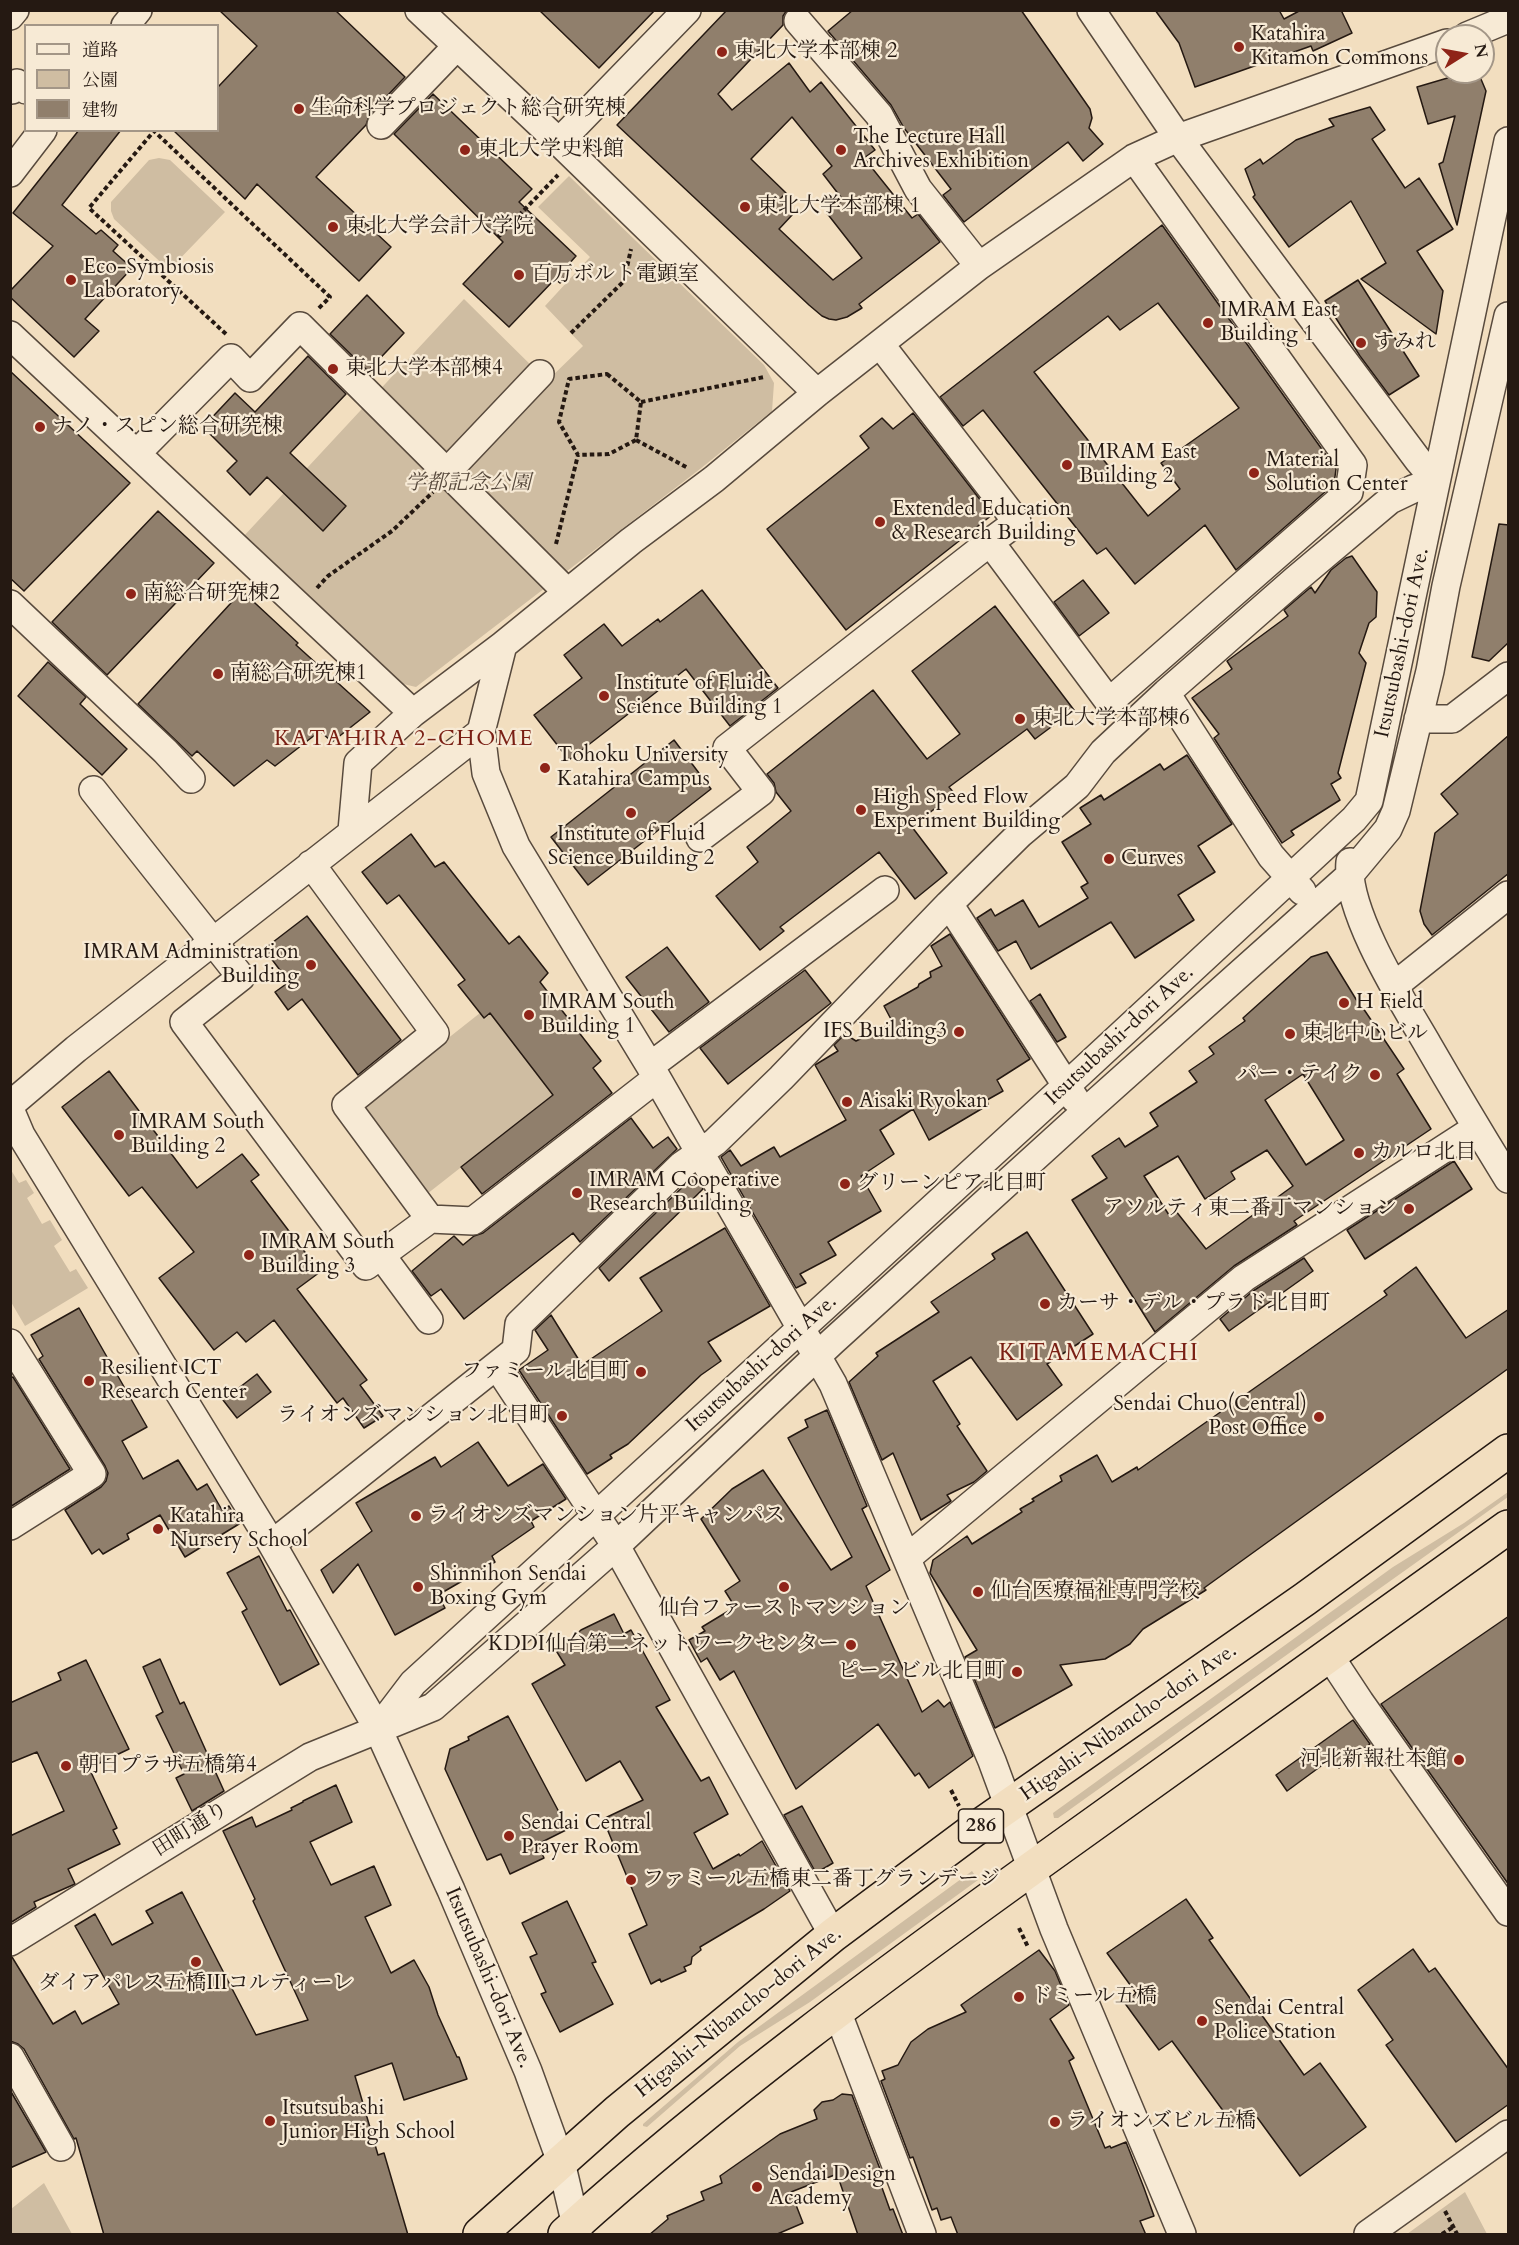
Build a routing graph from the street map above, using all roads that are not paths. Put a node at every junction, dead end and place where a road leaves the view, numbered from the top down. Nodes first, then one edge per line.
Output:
1 (15, 10) edge
2 (138, 10) edge
3 (419, 10) edge
4 (687, 10) edge
5 (1090, 10) edge
6 (10, 16) edge
7 (1509, 19) edge
8 (798, 21) dead end
9 (127, 24) edge
10 (1495, 25) edge
11 (457, 46) junction
12 (1435, 47) edge
13 (10, 89) edge
14 (24, 89) edge
15 (381, 124) dead end
16 (41, 132) edge
17 (1178, 138) junction
18 (1509, 141) edge
19 (567, 150) junction
20 (1134, 158) junction
21 (10, 173) edge
22 (979, 266) junction
23 (1509, 316) edge
24 (10, 335) edge
25 (880, 344) junction
26 (540, 374) dead end
27 (817, 393) junction
28 (136, 453) junction
29 (448, 474) junction
30 (1436, 481) junction
31 (990, 542) junction
32 (558, 583) junction
33 (10, 604) edge
34 (502, 645) junction
35 (1509, 676) edge
36 (1166, 693) junction
37 (412, 713) junction
38 (1418, 719) junction
39 (481, 732) junction
40 (190, 779) dead end
41 (93, 790) dead end
42 (1354, 819) junction
43 (352, 831) junction
44 (700, 838) dead end
45 (311, 864) junction
46 (1290, 877) junction
47 (1348, 877) junction
48 (885, 890) dead end
49 (1509, 895) edge
50 (950, 904) junction
51 (1315, 905) junction
52 (213, 941) junction
53 (1394, 986) junction
54 (653, 1072) junction
55 (1066, 1086) junction
56 (10, 1107) edge
57 (1085, 1112) junction
58 (1476, 1128) junction
59 (700, 1154) junction
60 (1509, 1179) edge
61 (430, 1219) junction
62 (381, 1255) junction
63 (429, 1320) dead end
64 (801, 1329) junction
65 (10, 1343) edge
66 (818, 1356) junction
67 (497, 1366) junction
68 (1509, 1451) edge
69 (595, 1515) junction
70 (10, 1526) edge
71 (1509, 1527) edge
72 (272, 1544) junction
73 (616, 1546) junction
74 (907, 1558) junction
75 (1329, 1655) junction
76 (378, 1729) junction
77 (1008, 1808) junction
78 (1032, 1868) junction
79 (1509, 1912) edge
80 (833, 1935) junction
81 (10, 1942) edge
82 (837, 2011) junction
83 (10, 2057) edge
84 (1509, 2134) edge
85 (61, 2146) dead end
86 (561, 2162) junction
87 (573, 2231) edge
88 (480, 2235) edge
89 (922, 2235) edge
90 (1182, 2235) edge
91 (1368, 2235) edge

1 - 6 street
2 - 9 street
3 - 11 street
4 - 19 street
5 - 17 street
7 - 10 street
8 - 22 street
11 - 15 street
11 - 19 street
12 - 17 street
13 - 14 street
16 - 21 street
17 - 20 street
17 - 30 street
18 - 30 street, Itsutsubashi-dori Ave.
19 - 27 street
20 - 22 street
20 - 31 street
22 - 25 street
23 - 38 street, Itsutsubashi-dori Ave.
24 - 28 street
25 - 27 street
25 - 31 street
26 - 29 street
27 - 32 street
28 - 29 street
28 - 37 street
29 - 32 street
30 - 36 street
30 - 42 street, Itsutsubashi-dori Ave.
31 - 44 street
32 - 34 street
33 - 40 street
34 - 37 street
34 - 39 street
35 - 38 street
36 - 46 street
36 - 50 street
37 - 43 street
38 - 47 street, Itsutsubashi-dori Ave.
39 - 43 street
39 - 54 street
41 - 52 street
42 - 46 street, Itsutsubashi-dori Ave.
42 - 47 street
43 - 45 street
45 - 52 street
45 - 61 street
46 - 51 street
46 - 55 street, Itsutsubashi-dori Ave.
47 - 51 street, Itsutsubashi-dori Ave.
47 - 53 street
48 - 54 street
49 - 53 street
50 - 55 street
50 - 59 street
51 - 57 street, Itsutsubashi-dori Ave.
52 - 56 street
52 - 62 street
53 - 58 street
54 - 59 street
54 - 61 street
55 - 57 street
55 - 64 street, Itsutsubashi-dori Ave.
56 - 72 street
57 - 66 street, Itsutsubashi-dori Ave.
58 - 60 street
58 - 74 street
59 - 64 street
59 - 67 street
61 - 62 street
62 - 63 street
64 - 66 street
64 - 69 street, Itsutsubashi-dori Ave.
65 - 70 street
66 - 73 street, Itsutsubashi-dori Ave.
66 - 74 street
67 - 69 street
67 - 72 street
68 - 77 highway, Higashi-Nibancho-dori Ave. / 286
69 - 73 street
69 - 76 street, Itsutsubashi-dori Ave.
71 - 75 highway
72 - 76 street
73 - 76 street, Itsutsubashi-dori Ave.
73 - 80 street
74 - 77 street
75 - 78 highway
75 - 79 street
76 - 81 street, 田町通り
76 - 86 street, Itsutsubashi-dori Ave.
77 - 78 street
77 - 80 highway, Higashi-Nibancho-dori Ave. / 286
78 - 82 highway
78 - 90 street
80 - 86 highway, Higashi-Nibancho-dori Ave. / 286
82 - 87 highway
82 - 89 street
83 - 85 street
84 - 91 street
86 - 87 street, Itsutsubashi-dori Ave.
86 - 88 highway, Higashi-Nibancho-dori Ave. / 286

